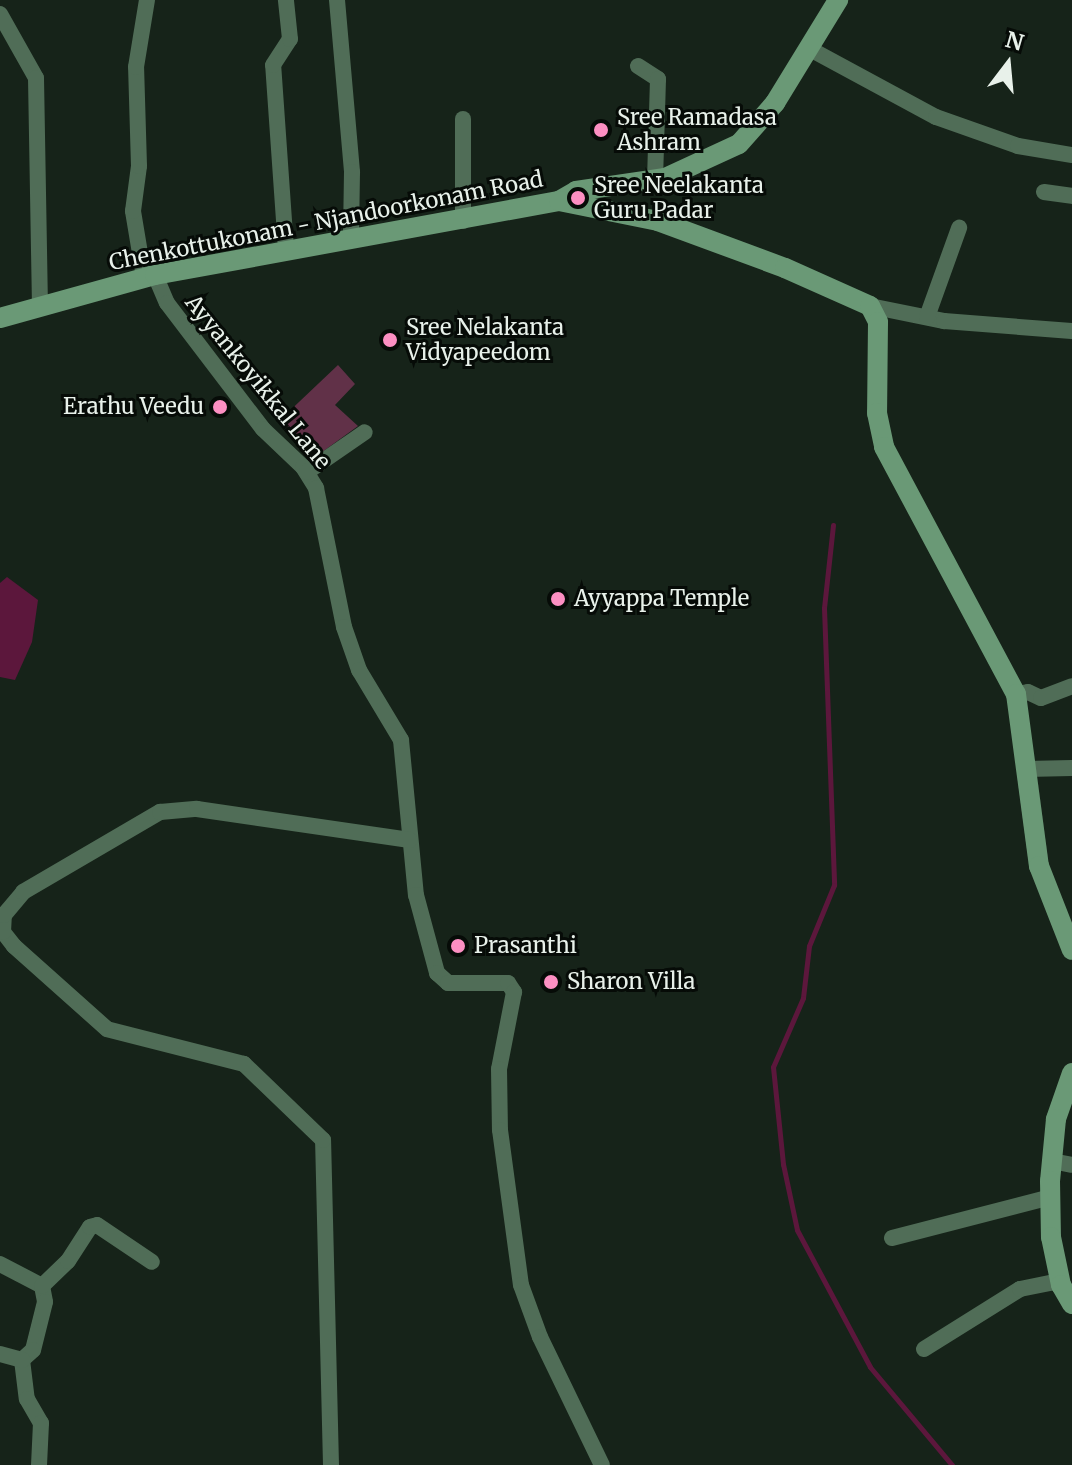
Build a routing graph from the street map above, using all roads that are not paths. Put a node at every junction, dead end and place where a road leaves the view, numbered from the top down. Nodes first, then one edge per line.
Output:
1 (147, 0) edge
2 (286, 0) edge
3 (337, 0) edge
4 (838, 0) edge
5 (0, 14) edge
6 (810, 49) junction
7 (638, 66) dead end
8 (463, 119) dead end
9 (1072, 155) edge
10 (655, 179) junction
11 (1044, 192) dead end
12 (1072, 196) edge
13 (559, 201) junction
14 (463, 221) junction
15 (959, 228) dead end
16 (351, 239) junction
17 (286, 249) junction
18 (150, 276) junction
19 (40, 304) junction
20 (870, 306) junction
21 (927, 317) junction
22 (0, 318) edge
23 (1072, 331) edge
24 (365, 432) dead end
25 (307, 472) junction
26 (1072, 686) edge
27 (1016, 694) junction
28 (1072, 768) edge
29 (1026, 769) junction
30 (410, 840) junction
31 (1072, 950) edge
32 (1072, 1073) edge
33 (1062, 1163) edge
34 (1050, 1197) junction
35 (892, 1238) dead end
36 (152, 1262) dead end
37 (0, 1264) edge
38 (1060, 1281) junction
39 (42, 1286) junction
40 (1072, 1304) edge
41 (924, 1349) dead end
42 (0, 1354) edge
43 (22, 1360) junction
44 (39, 1465) edge
45 (331, 1465) edge
46 (602, 1465) edge

1 - 18 street, Ayyankoyikkal Lane
2 - 17 street
3 - 16 street
4 - 6 main road
5 - 19 street
6 - 9 street
6 - 10 main road
7 - 10 street
8 - 14 street
10 - 13 main road
11 - 12 street
13 - 14 main road, Chenkottukonam - Njandoorkonam Road
13 - 20 main road, Chenkottukonam - Njandoorkonam Road
14 - 16 main road, Chenkottukonam - Njandoorkonam Road
15 - 21 street
16 - 17 main road, Chenkottukonam - Njandoorkonam Road
17 - 18 main road, Chenkottukonam - Njandoorkonam Road
18 - 19 main road, Chenkottukonam - Njandoorkonam Road
18 - 25 street, Ayyankoyikkal Lane
19 - 22 main road, Chenkottukonam - Njandoorkonam Road
20 - 21 street
20 - 27 main road
21 - 23 street
24 - 25 street
25 - 30 street, Ayyankoyikkal Lane
26 - 27 street
27 - 29 main road
28 - 29 street
29 - 31 main road
30 - 45 street
30 - 46 street, Ayyankoyikkal Lane
32 - 33 main road
33 - 34 main road
34 - 35 street
34 - 38 main road
36 - 39 street
37 - 39 street
38 - 40 main road
38 - 41 street
39 - 43 street
42 - 43 street
43 - 44 street

